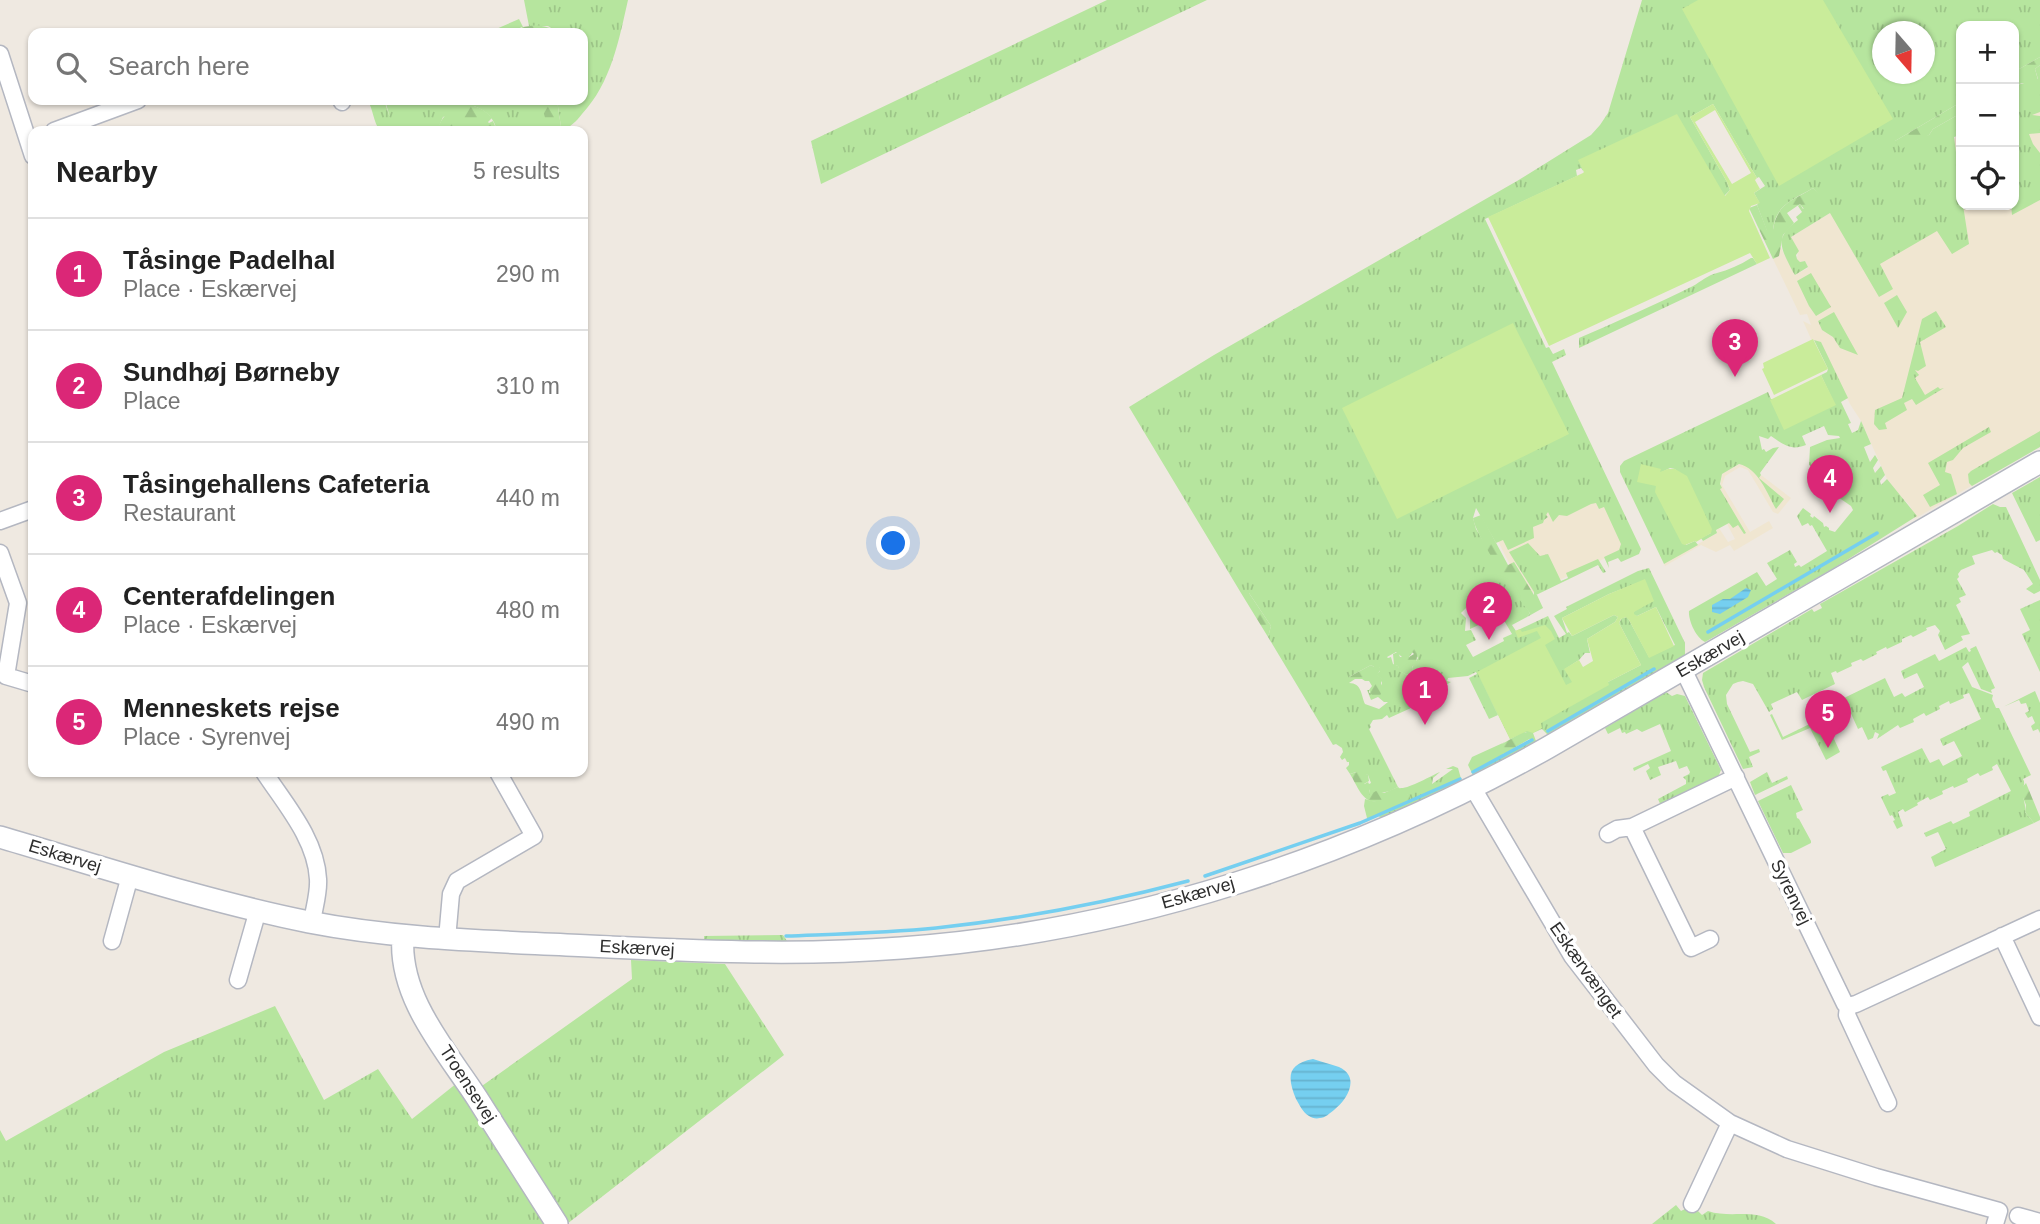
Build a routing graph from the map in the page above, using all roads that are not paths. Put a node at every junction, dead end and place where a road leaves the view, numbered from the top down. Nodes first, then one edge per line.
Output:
1 (0, 54) edge
2 (124, 105) edge
3 (68, 126) edge
4 (28, 134) edge
5 (2040, 462) edge
6 (28, 511) edge
7 (0, 521) edge
8 (0, 553) edge
9 (1683, 669) junction
10 (3, 676) edge
11 (28, 683) edge
12 (267, 777) edge
13 (501, 777) edge
14 (1736, 778) junction
15 (1473, 788) junction
16 (1632, 827) junction
17 (1608, 834) dead end
18 (0, 837) edge
19 (130, 876) junction
20 (258, 910) junction
21 (2040, 919) edge
22 (312, 922) junction
23 (403, 936) junction
24 (2003, 936) junction
25 (447, 939) junction
26 (1710, 939) dead end
27 (112, 941) dead end
28 (238, 980) dead end
29 (1848, 1006) junction
30 (2040, 1017) edge
31 (1888, 1103) dead end
32 (1730, 1123) junction
33 (1692, 1204) dead end
34 (2018, 1216) dead end
35 (2040, 1222) edge
36 (557, 1224) edge
37 (1995, 1224) edge

1 - 4 street
2 - 3 street
5 - 9 street, Eskærvej
6 - 7 street
8 - 10 street
9 - 14 street, Syrenvej
9 - 15 street, Eskærvej
10 - 11 street
12 - 22 street
13 - 25 street
14 - 16 street
14 - 29 street, Syrenvej
15 - 25 street, Eskærvej
15 - 32 street, Eskærvænget
16 - 17 street
16 - 26 street
18 - 19 street, Eskærvej
19 - 20 street, Eskærvej
19 - 27 street
20 - 22 street, Eskærvej
20 - 28 street
21 - 24 street
22 - 23 street, Eskærvej
23 - 25 street, Eskærvej
23 - 36 street, Troensevej
24 - 29 street
24 - 30 street
29 - 31 street, Syrenvej
32 - 33 street
32 - 37 street, Eskærvænget
34 - 35 street

